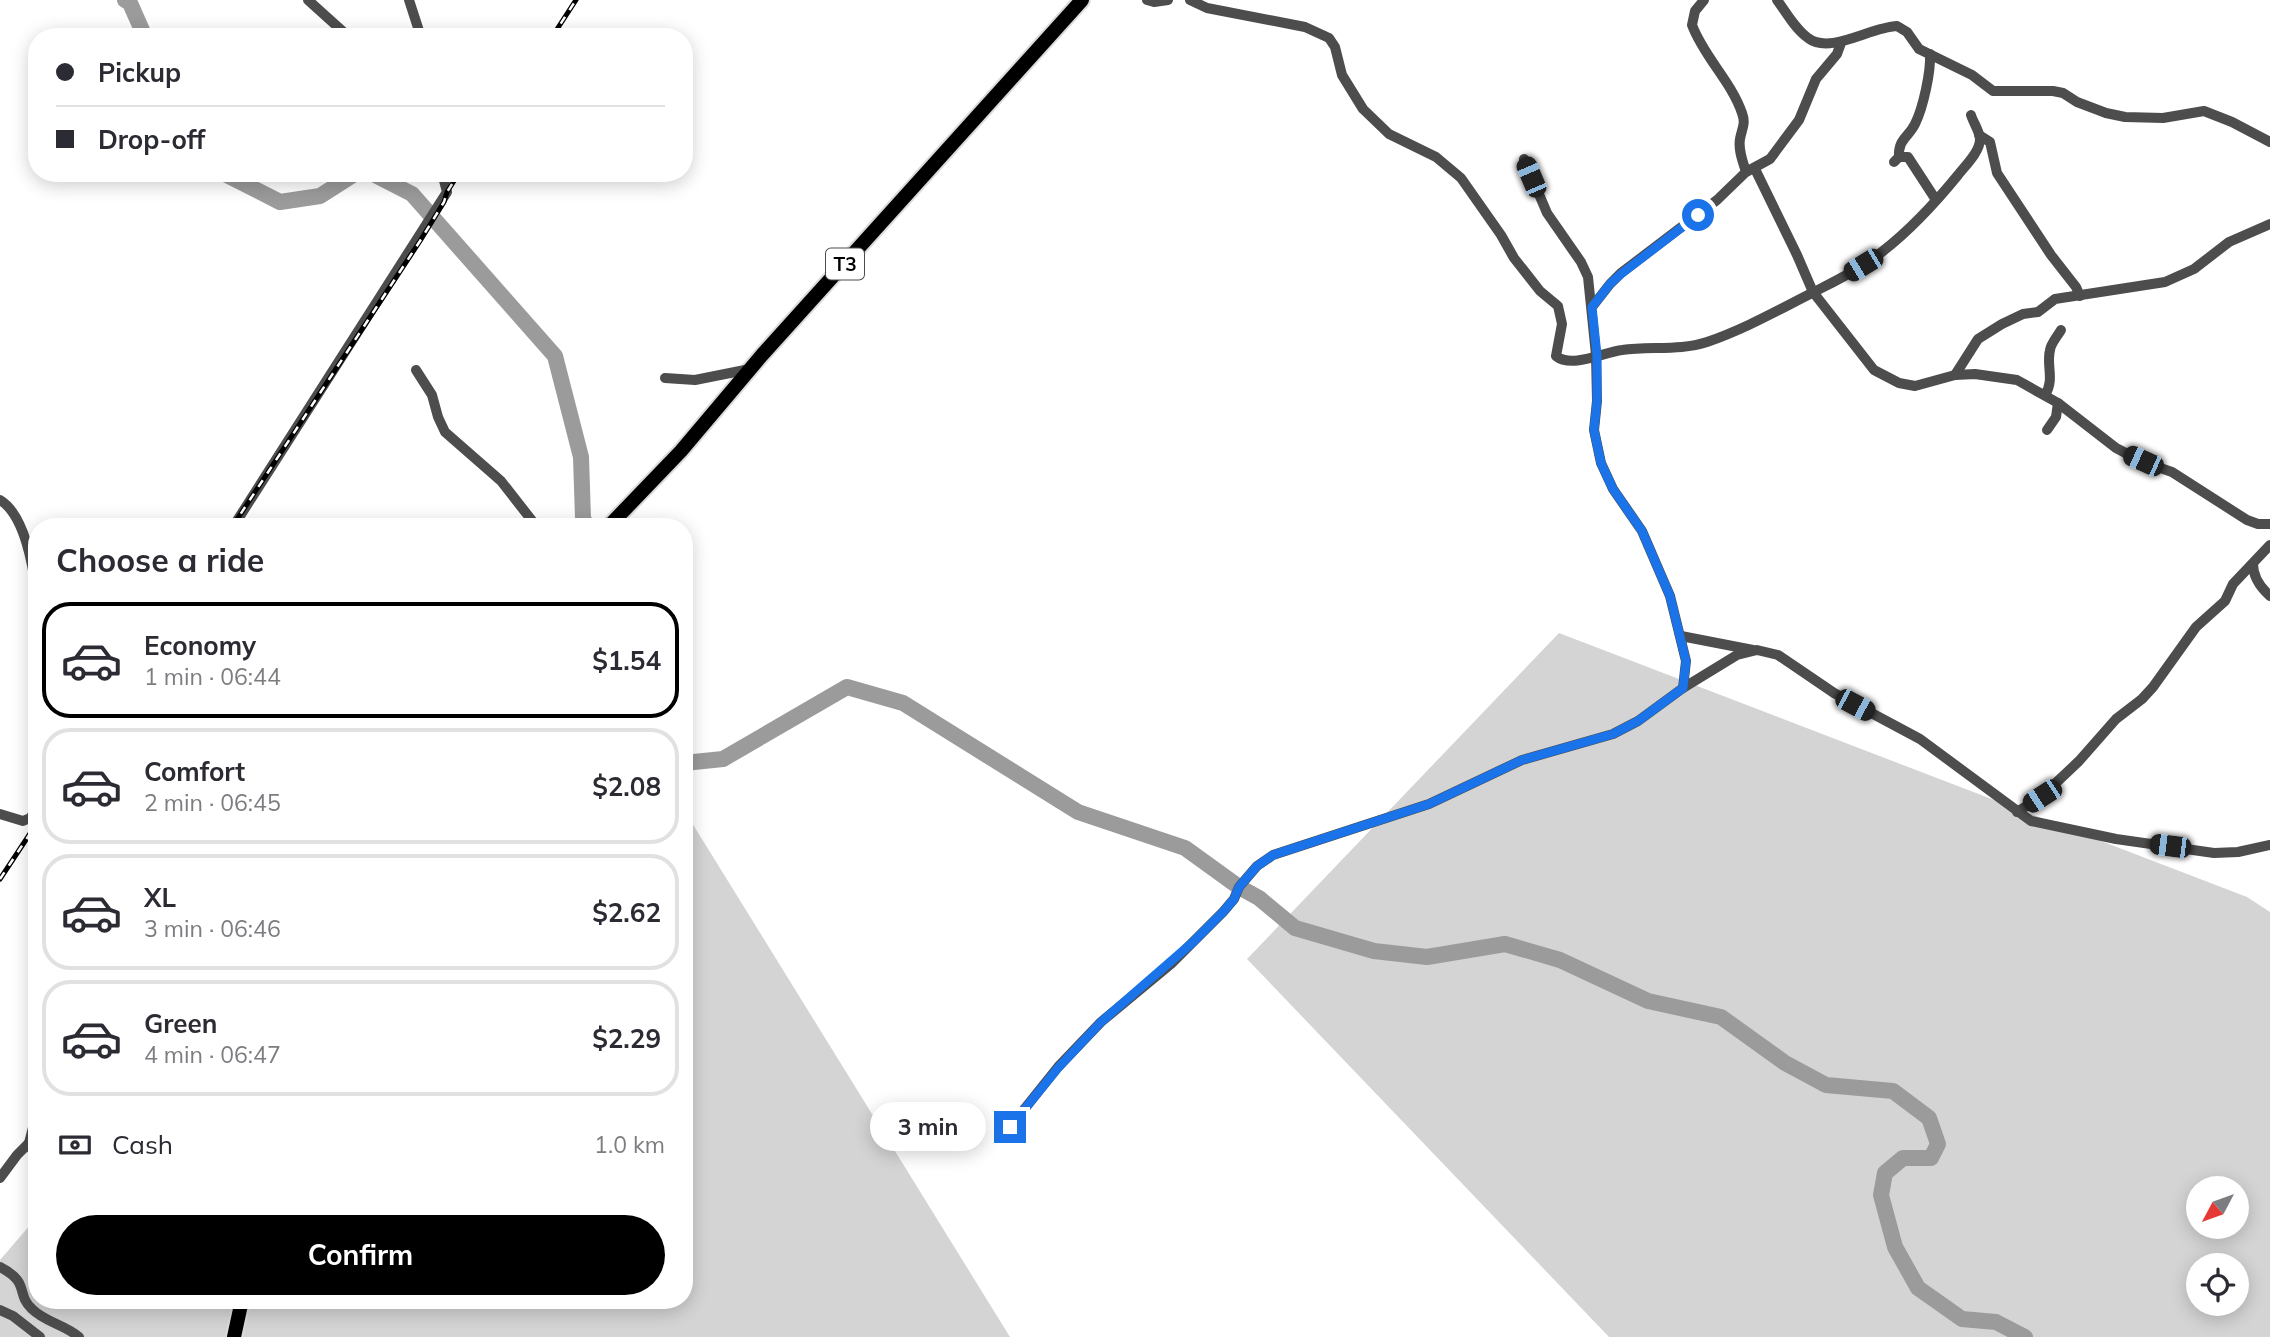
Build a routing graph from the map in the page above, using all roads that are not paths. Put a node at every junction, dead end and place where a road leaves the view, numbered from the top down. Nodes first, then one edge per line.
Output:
1 (308, 0) edge
2 (409, 0) edge
3 (1082, 0) edge
4 (1147, 0) edge
5 (1168, 0) edge
6 (1190, 0) edge
7 (1704, 0) edge
8 (1777, 0) edge
9 (339, 28) edge
10 (418, 28) edge
11 (1841, 43) junction
12 (1930, 54) junction
13 (1970, 115) dead end
14 (1979, 135) junction
15 (2270, 142) edge
16 (1524, 159) dead end
17 (1750, 170) junction
18 (444, 182) edge
19 (1936, 200) junction
20 (2270, 223) edge
21 (1812, 292) junction
22 (2080, 296) junction
23 (1592, 307) junction
24 (2061, 330) dead end
25 (1597, 355) junction
26 (757, 362) junction
27 (416, 370) dead end
28 (1955, 375) junction
29 (665, 378) dead end
30 (2045, 395) junction
31 (2058, 403) junction
32 (2047, 430) dead end
33 (0, 500) edge
34 (239, 518) edge
35 (530, 518) edge
36 (617, 518) edge
37 (2270, 524) edge
38 (2270, 545) edge
39 (28, 550) edge
40 (2253, 564) junction
41 (2270, 596) edge
42 (1681, 636) junction
43 (1757, 650) junction
44 (1683, 688) junction
45 (2017, 813) junction
46 (0, 814) edge
47 (28, 819) edge
48 (2270, 845) edge
49 (1010, 1127) dead end
50 (28, 1144) edge
51 (0, 1178) edge
52 (0, 1267) edge
53 (28, 1304) edge
54 (31, 1309) edge
55 (240, 1309) edge
56 (0, 1310) edge
57 (40, 1337) edge
58 (79, 1337) edge
59 (234, 1337) edge

1 - 9 street
2 - 10 street
3 - 26 highway, T3
4 - 5 street
6 - 25 street
7 - 17 street
8 - 11 street
11 - 12 street
11 - 17 street
12 - 15 street
12 - 19 street
13 - 14 street
14 - 19 street
14 - 22 street
16 - 23 street
17 - 21 street
17 - 23 street
18 - 34 street
19 - 21 street
20 - 22 street
21 - 25 street
21 - 28 street
22 - 28 street
23 - 25 street
24 - 30 street
25 - 42 street
26 - 29 street
26 - 36 highway, T3
27 - 35 street
28 - 30 street
30 - 31 street
31 - 32 street
31 - 37 street
33 - 39 street
38 - 40 street
40 - 41 street
40 - 45 street
42 - 43 street
42 - 44 street
43 - 44 street
43 - 45 street
44 - 49 street
45 - 48 street
46 - 47 street
50 - 51 street
52 - 53 street
54 - 58 street
55 - 59 highway
56 - 57 street

